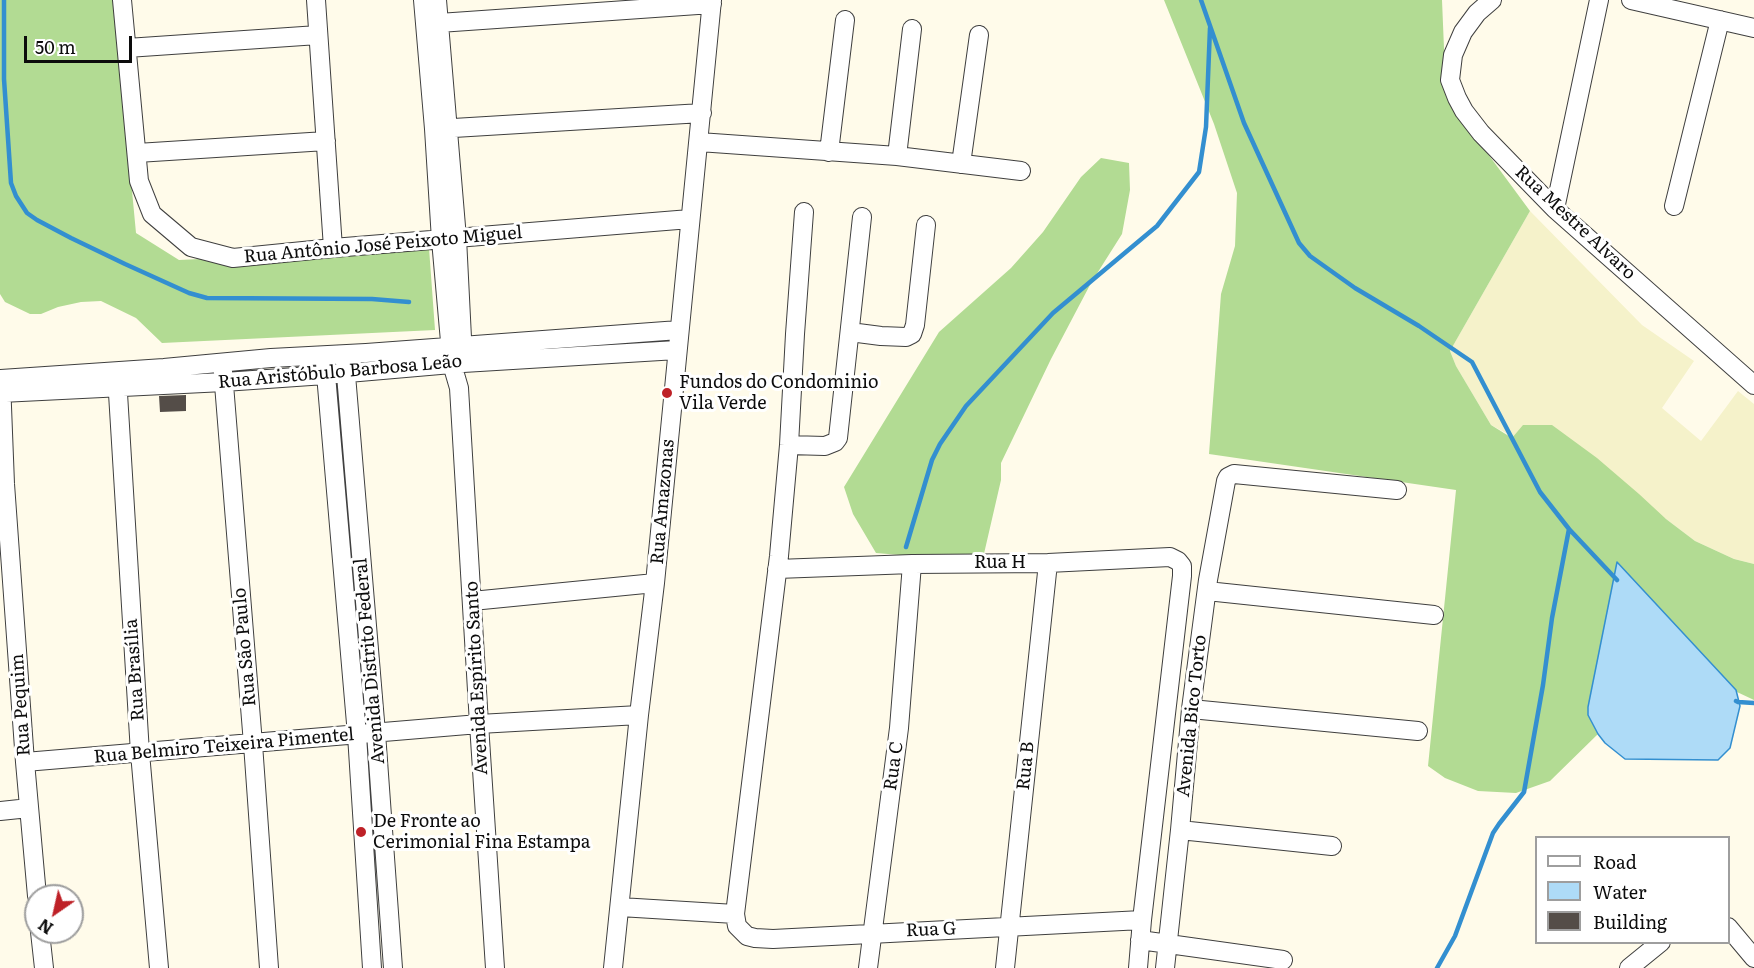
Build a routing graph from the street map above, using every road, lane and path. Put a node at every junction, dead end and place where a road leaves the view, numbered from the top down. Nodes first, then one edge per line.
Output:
1 (122, 0) edge
2 (316, 0) edge
3 (423, 0) edge
4 (437, 0) edge
5 (1492, 0) edge
6 (1599, 0) edge
7 (1630, 0) edge
8 (712, 2) edge
9 (845, 20) dead end
10 (1720, 20) junction
11 (439, 23) junction
12 (1754, 28) edge
13 (912, 29) dead end
14 (318, 35) junction
15 (979, 35) dead end
16 (127, 48) junction
17 (702, 113) junction
18 (441, 128) junction
19 (326, 141) junction
20 (699, 142) junction
21 (829, 152) junction
22 (136, 153) junction
23 (897, 156) junction
24 (961, 164) junction
25 (1021, 171) dead end
26 (1674, 206) dead end
27 (1555, 209) junction
28 (804, 212) dead end
29 (862, 217) dead end
30 (690, 219) junction
31 (926, 225) dead end
32 (449, 239) junction
33 (333, 248) junction
34 (679, 330) junction
35 (850, 332) junction
36 (677, 350) junction
37 (344, 354) junction
38 (457, 354) junction
39 (324, 355) junction
40 (221, 363) junction
41 (345, 374) junction
42 (326, 375) junction
43 (117, 379) junction
44 (1, 381) edge
45 (224, 382) junction
46 (1754, 385) edge
47 (789, 444) junction
48 (3, 484) edge
49 (1397, 490) dead end
50 (1048, 563) junction
51 (912, 564) junction
52 (777, 569) junction
53 (1182, 576) junction
54 (656, 583) junction
55 (1207, 585) junction
56 (472, 600) junction
57 (1434, 615) dead end
58 (9, 653) edge
59 (1191, 709) junction
60 (639, 715) junction
61 (479, 724) junction
62 (1418, 731) dead end
63 (376, 733) junction
64 (357, 735) junction
65 (253, 744) junction
66 (140, 753) junction
67 (25, 762) junction
68 (29, 808) junction
69 (0, 811) edge
70 (1180, 830) junction
71 (1332, 846) dead end
72 (36, 884) edge
73 (620, 907) junction
74 (735, 914) junction
75 (1142, 920) junction
76 (1009, 927) junction
77 (1730, 929) edge
78 (872, 933) junction
79 (1140, 940) junction
80 (1168, 943) junction
81 (41, 944) edge
82 (1659, 944) edge
83 (1751, 947) edge
84 (1283, 960) dead end
85 (44, 968) edge
86 (159, 968) edge
87 (269, 968) edge
88 (372, 968) edge
89 (393, 968) edge
90 (495, 968) edge
91 (614, 968) edge
92 (868, 968) edge
93 (1005, 968) edge
94 (1138, 968) edge
95 (1165, 968) edge
96 (1629, 968) edge

1 - 16 street, Rua Antônio José Peixoto Miguel
2 - 14 street
3 - 18 street, Avenida Espírito Santo
4 - 11 street, Avenida Espírito Santo
5 - 27 street, Rua Mestre Alvaro
6 - 27 street
7 - 10 street
8 - 11 street
8 - 17 street, Rua Amazonas
9 - 21 street
10 - 12 street
10 - 26 street
11 - 18 street, Avenida Espírito Santo
13 - 23 street
14 - 16 street
14 - 19 street
15 - 24 street
16 - 22 street, Rua Antônio José Peixoto Miguel
17 - 18 street
17 - 20 street, Rua Amazonas
18 - 32 street, Avenida Espírito Santo
19 - 22 street
19 - 33 street
20 - 21 street
20 - 30 street, Rua Amazonas
21 - 23 street
22 - 33 street, Rua Antônio José Peixoto Miguel
23 - 24 street
24 - 25 street
27 - 46 street, Rua Mestre Alvaro
28 - 47 street
29 - 35 street
30 - 32 street, Rua Antônio José Peixoto Miguel
30 - 34 street, Rua Amazonas
31 - 35 street
32 - 33 street, Rua Antônio José Peixoto Miguel
32 - 38 street, Avenida Espírito Santo
34 - 36 street, Rua Amazonas
34 - 38 street
35 - 47 street
36 - 38 street, Rua Aristóbulo Barbosa Leão
36 - 54 street, Rua Amazonas
37 - 38 street
37 - 39 street
37 - 41 street, Avenida Distrito Federal
38 - 41 street, Rua Aristóbulo Barbosa Leão
38 - 56 street, Avenida Espírito Santo
39 - 40 street
39 - 42 street, Avenida Distrito Federal
40 - 43 street
40 - 45 street, Rua São Paulo
41 - 42 street, Rua Aristóbulo Barbosa Leão
41 - 63 street, Avenida Distrito Federal
42 - 45 street, Rua Aristóbulo Barbosa Leão
42 - 64 street, Avenida Distrito Federal
43 - 44 street, Rua Aristóbulo Barbosa Leão
43 - 45 street, Rua Aristóbulo Barbosa Leão
43 - 66 street, Rua Brasília
44 - 48 street, Rua Pequim
45 - 65 street, Rua São Paulo
47 - 52 street
48 - 58 street, Rua Pequim
49 - 55 street, Avenida Bico Torto
50 - 51 street, Rua H
50 - 53 street, Rua H
50 - 76 street, Rua B
51 - 52 street, Rua H
51 - 78 street, Rua C
52 - 74 street
53 - 55 street
53 - 75 street
54 - 56 street
54 - 60 street, Rua Amazonas
55 - 57 street
55 - 59 street, Avenida Bico Torto
56 - 61 street, Avenida Espírito Santo
58 - 67 street, Rua Pequim
59 - 62 street
59 - 70 street, Avenida Bico Torto
60 - 61 street, Rua Belmiro Teixeira Pimentel
60 - 73 street, Rua Amazonas
61 - 63 street, Rua Belmiro Teixeira Pimentel
61 - 90 street, Avenida Espírito Santo
63 - 64 street, Rua Belmiro Teixeira Pimentel
63 - 89 street, Avenida Distrito Federal
64 - 65 street, Rua Belmiro Teixeira Pimentel
64 - 88 street, Avenida Distrito Federal
65 - 66 street, Rua Belmiro Teixeira Pimentel
65 - 87 street, Rua São Paulo
66 - 67 street, Rua Belmiro Teixeira Pimentel
66 - 86 street, Rua Brasília
67 - 68 street, Rua Pequim
68 - 69 street
68 - 72 street, Rua Pequim
70 - 71 street
70 - 80 street, Avenida Bico Torto
73 - 74 street
73 - 91 street, Rua Amazonas
74 - 78 street, Rua G
75 - 76 street, Rua G
75 - 79 street
76 - 78 street, Rua G
76 - 93 street, Rua B
77 - 83 street
78 - 92 street, Rua C
79 - 80 street
79 - 94 street
80 - 84 street
80 - 95 street, Avenida Bico Torto
81 - 85 street
82 - 96 street

